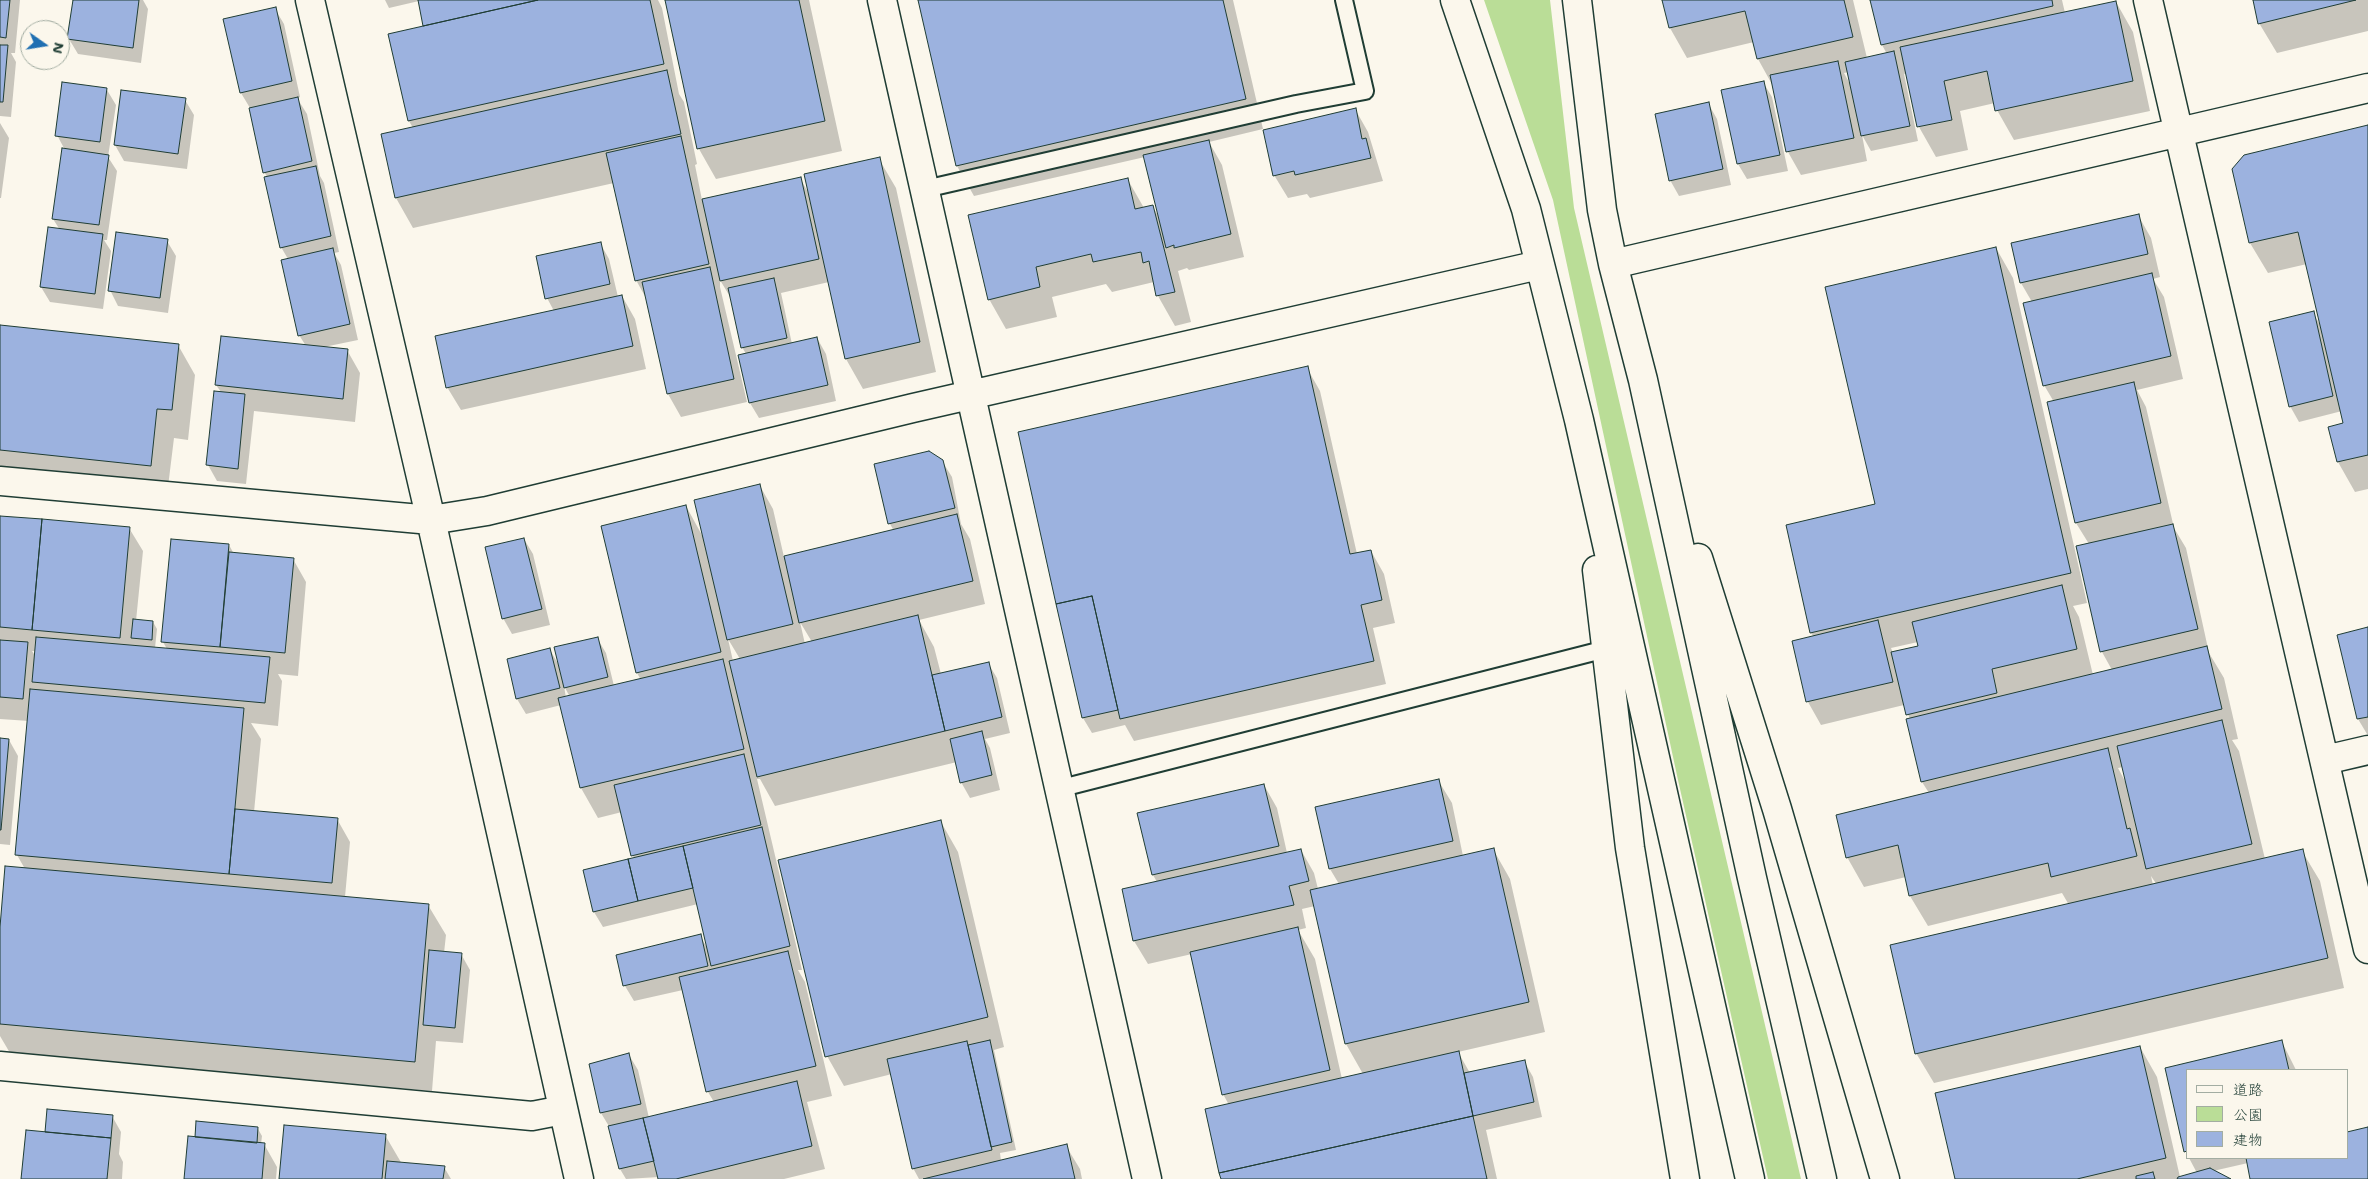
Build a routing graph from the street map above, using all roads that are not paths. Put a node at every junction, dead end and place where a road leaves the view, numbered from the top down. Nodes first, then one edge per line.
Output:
1 (310, 0) edge
2 (882, 0) edge
3 (1344, 0) edge
4 (1578, 0) edge
5 (2148, 0) edge
6 (1456, 1) edge
7 (2368, 88) edge
8 (2178, 132) junction
9 (925, 189) junction
10 (1613, 264) junction
11 (1539, 265) junction
12 (1643, 380) junction
13 (971, 395) junction
14 (1579, 420) junction
15 (0, 481) edge
16 (431, 520) junction
17 (1606, 648) junction
18 (2368, 750) edge
19 (2325, 760) junction
20 (1058, 789) junction
21 (2368, 949) edge
22 (0, 1066) edge
23 (563, 1110) junction
24 (1683, 1174) edge
25 (579, 1179) edge
26 (1147, 1179) edge
27 (1750, 1179) edge
28 (1822, 1179) edge
29 (1885, 1179) edge

1 - 16 street
2 - 9 street
3 - 9 lane
4 - 10 street
5 - 8 street
6 - 11 street
7 - 8 street
8 - 10 street
8 - 19 street
9 - 13 street
10 - 12 street
11 - 13 street
11 - 14 street
12 - 28 street
12 - 29 street
13 - 16 street
13 - 20 street
14 - 17 street
14 - 27 street
15 - 16 street
16 - 23 street
17 - 20 lane
17 - 24 street
18 - 19 street
19 - 21 street
20 - 26 street
22 - 23 street
23 - 25 street

